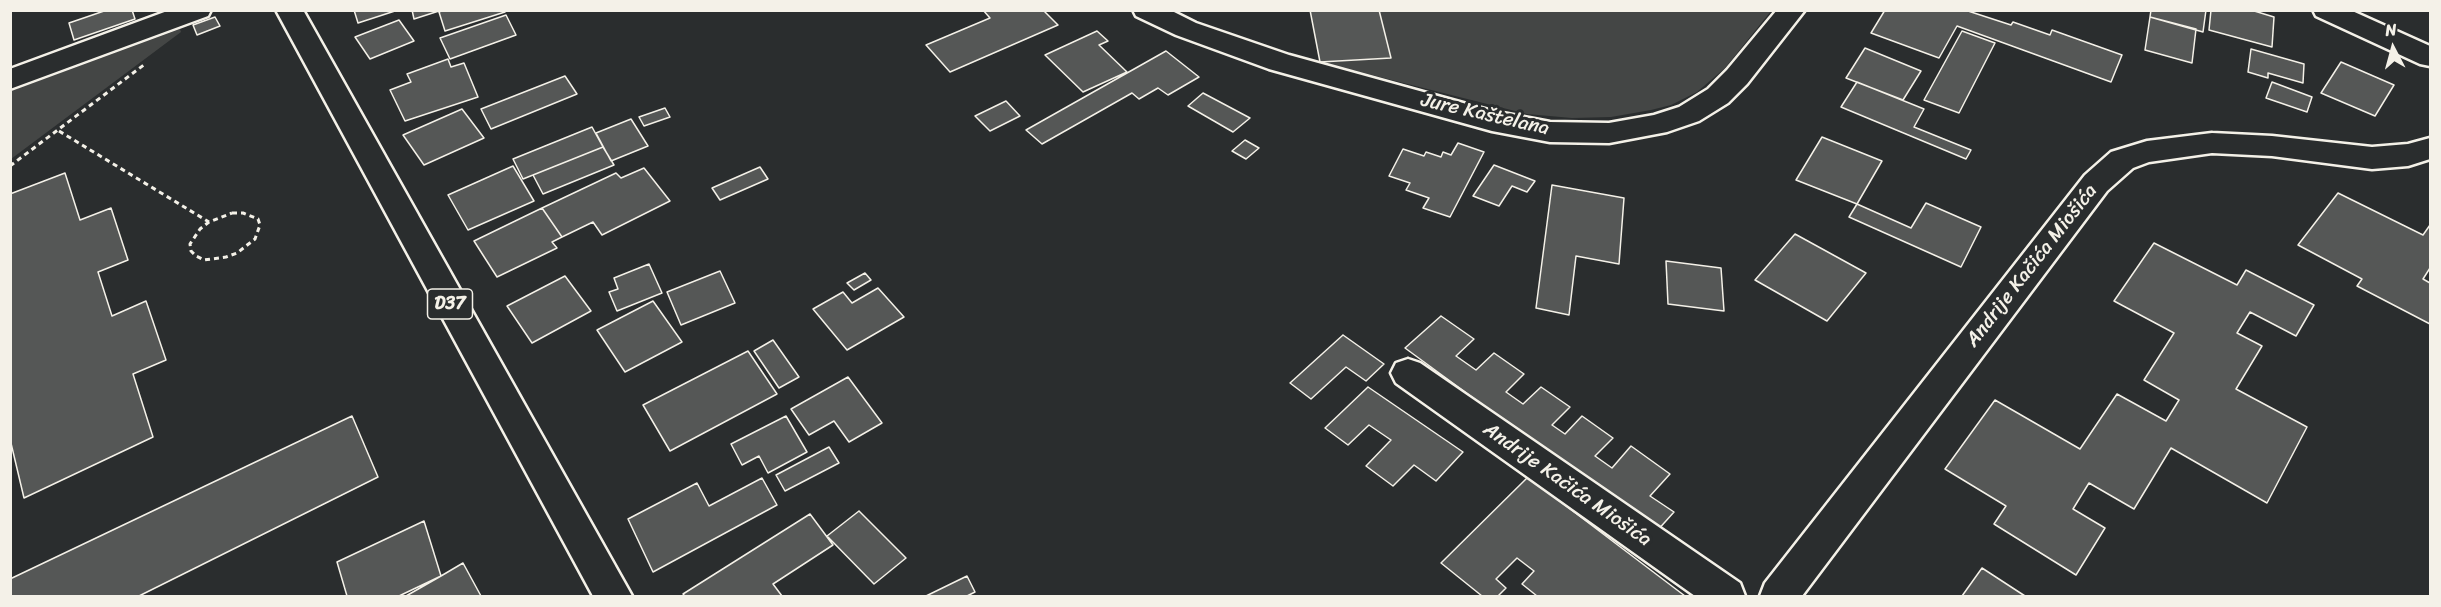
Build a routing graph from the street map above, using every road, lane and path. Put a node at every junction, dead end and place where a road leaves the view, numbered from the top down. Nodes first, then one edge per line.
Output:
1 (198, 10) edge
2 (289, 10) edge
3 (1146, 10) edge
4 (1792, 10) edge
5 (2326, 10) edge
6 (2430, 57) edge
7 (148, 61) dead end
8 (10, 80) edge
9 (59, 131) junction
10 (2430, 149) edge
11 (10, 166) edge
12 (209, 222) junction
13 (1408, 373) dead end
14 (613, 597) edge
15 (1726, 597) edge
16 (1779, 597) edge

1 - 8 street
2 - 14 street, D37
3 - 4 street, Jure Kaštelana
5 - 6 street
7 - 9 path
9 - 11 path
9 - 12 path
10 - 16 street, Andrije Kačića Miošića
12 - 12 path
13 - 15 street, Andrije Kačića Miošića

